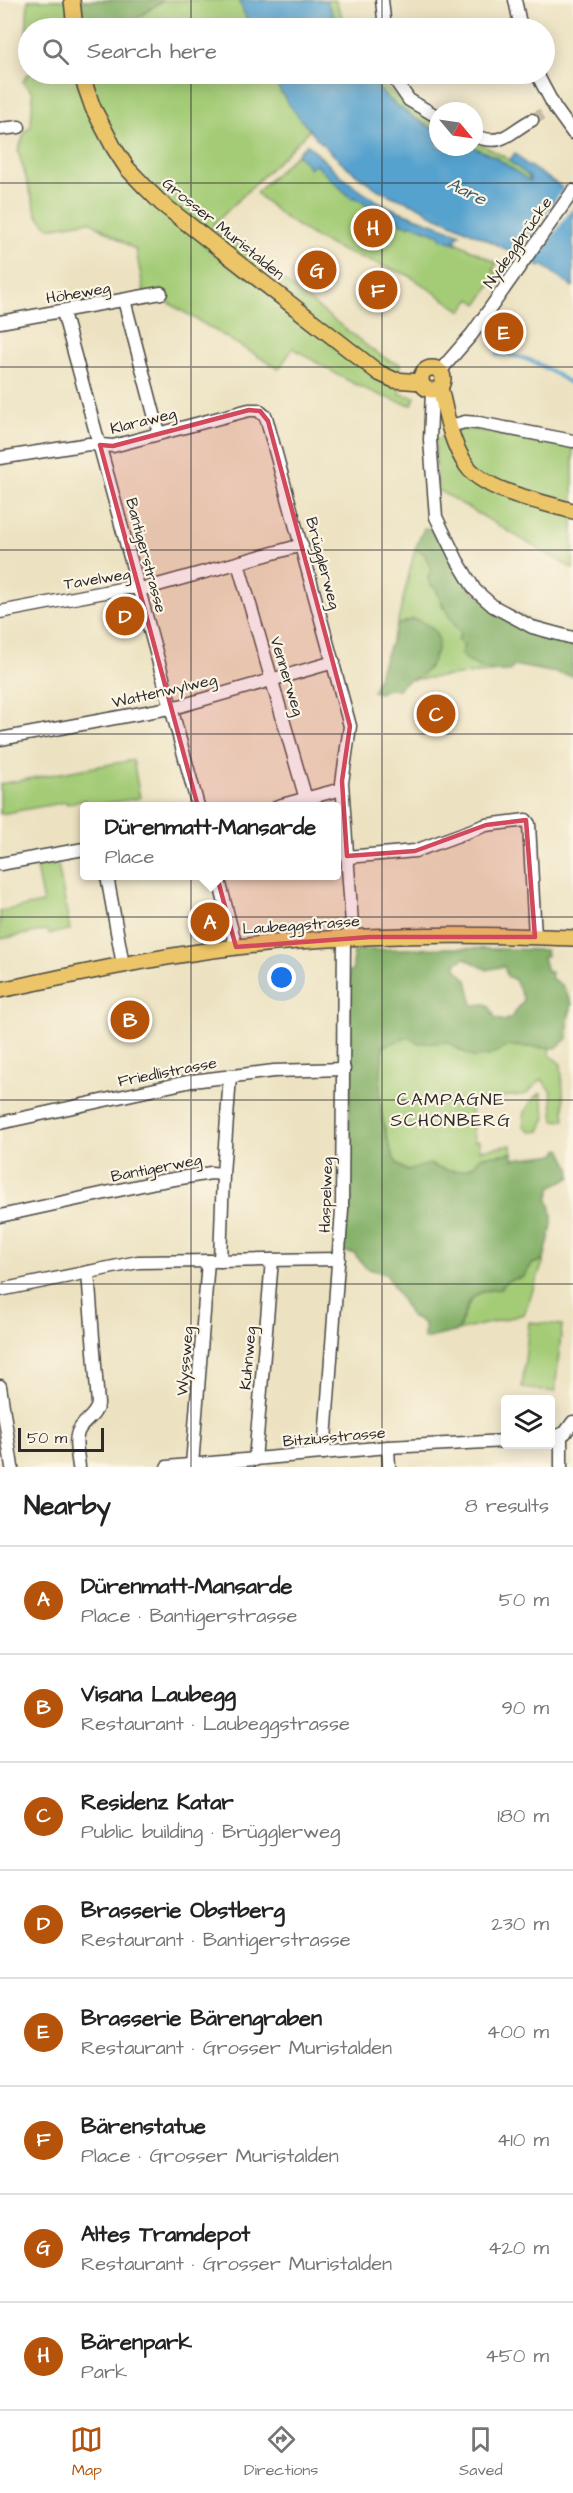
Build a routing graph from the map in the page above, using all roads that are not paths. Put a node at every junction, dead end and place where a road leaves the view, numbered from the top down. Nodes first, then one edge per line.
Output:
1 (72, 0) edge
2 (382, 0) edge
3 (515, 0) edge
4 (74, 18) edge
5 (384, 18) edge
6 (519, 18) edge
7 (85, 84) edge
8 (398, 84) edge
9 (541, 84) edge
10 (429, 112) edge
11 (532, 120) tunnel mouth
12 (19, 127) dead end
13 (0, 129) edge
14 (573, 133) edge
15 (483, 138) edge
16 (573, 190) edge
17 (161, 293) dead end
18 (124, 300) junction
19 (63, 312) junction
20 (0, 322) edge
21 (433, 383) junction
22 (258, 410) joint
23 (450, 426) junction
24 (159, 433) junction
25 (573, 441) edge
26 (100, 446) junction
27 (0, 458) edge
28 (573, 511) edge
29 (302, 545) junction
30 (238, 563) junction
31 (138, 588) junction
32 (0, 612) edge
33 (573, 638) edge
34 (334, 662) junction
35 (272, 680) junction
36 (171, 708) junction
37 (350, 729) joint
38 (0, 739) edge
39 (342, 789) junction
40 (306, 799) junction
41 (197, 802) edge
42 (296, 802) edge
43 (80, 850) edge
44 (347, 857) junction
45 (0, 864) edge
46 (108, 880) edge
47 (219, 880) edge
48 (535, 937) junction
49 (348, 938) junction
50 (573, 938) edge
51 (236, 947) junction
52 (123, 965) junction
53 (0, 990) edge
54 (344, 1069) junction
55 (230, 1076) junction
56 (0, 1123) edge
57 (223, 1174) junction
58 (0, 1216) edge
59 (339, 1259) junction
60 (272, 1260) junction
61 (214, 1261) junction
62 (88, 1272) junction
63 (0, 1290) edge
64 (0, 1386) edge
65 (573, 1422) edge
66 (556, 1437) edge
67 (501, 1441) edge
68 (388, 1447) junction
69 (324, 1453) junction
70 (255, 1460) junction
71 (278, 1462) edge
72 (192, 1465) junction
73 (12, 1467) edge
74 (79, 1467) edge
75 (167, 1467) edge
76 (389, 1467) edge
77 (561, 1467) edge

1 - 4 main road
2 - 5 street
3 - 6 street
7 - 21 main road, Grosser Muristalden
8 - 10 street
9 - 14 street
11 - 15 street
12 - 13 street
16 - 21 street, Nydeggbrücke
17 - 18 street, Höheweg
18 - 19 street, Höheweg
18 - 24 street
19 - 20 street, Höheweg
19 - 26 street, Bantigerstrasse
21 - 23 main road
21 - 33 street
22 - 24 street, Klaraweg
22 - 29 street, Brügglerweg
23 - 25 street
23 - 28 main road
24 - 26 street, Klaraweg
26 - 27 street, Klaraweg
26 - 31 street, Bantigerstrasse
29 - 30 street, Tavelweg
29 - 34 street, Brügglerweg
30 - 31 street, Tavelweg
30 - 35 street, Vennerweg
31 - 32 street, Tavelweg
31 - 36 street, Bantigerstrasse
34 - 35 street, Wattenwylweg
34 - 37 street, Brügglerweg
35 - 36 street, Wattenwylweg
35 - 40 street, Vennerweg
36 - 38 street, Wattenwylweg
36 - 41 street, Bantigerstrasse
37 - 39 street, Haspelweg
39 - 40 street
39 - 44 street, Haspelweg
40 - 42 street
43 - 45 street
44 - 48 street
44 - 49 street, Haspelweg
46 - 52 street
47 - 51 street
48 - 49 main road, Laubeggstrasse
48 - 50 main road, Laubeggstrasse
49 - 51 main road, Laubeggstrasse
49 - 54 street, Haspelweg
51 - 52 main road, Laubeggstrasse
52 - 53 main road, Laubeggstrasse
54 - 55 street, Friedlistrasse
54 - 59 street, Haspelweg
55 - 56 street, Friedlistrasse
55 - 57 street, Bantigerweg
57 - 58 street, Bantigerweg
57 - 61 street, Wyssweg
59 - 60 street
59 - 69 street, Haspelweg
60 - 61 street
60 - 70 street, Kuhnweg
61 - 62 street
61 - 72 street, Wyssweg
62 - 63 street
62 - 74 street
64 - 73 street
65 - 66 street
66 - 77 street
67 - 68 street, Bitziusstrasse
68 - 69 street, Bitziusstrasse
68 - 76 street
69 - 71 street, Bitziusstrasse
70 - 71 street, Bitziusstrasse
70 - 72 street, Bitziusstrasse
72 - 75 street, Bitziusstrasse

